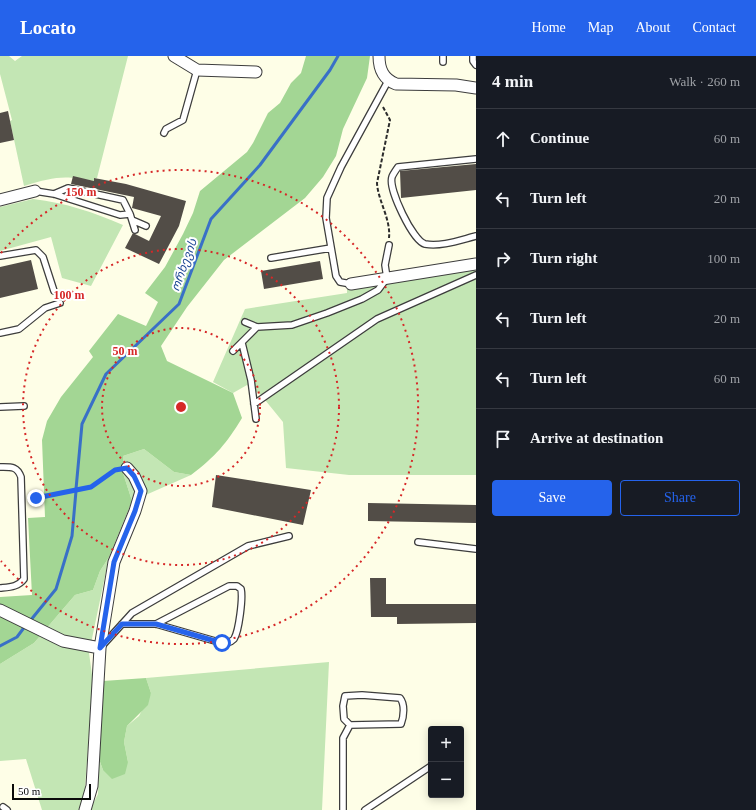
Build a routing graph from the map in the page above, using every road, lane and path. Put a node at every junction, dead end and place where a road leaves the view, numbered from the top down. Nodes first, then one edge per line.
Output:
1 (174, 56) edge
2 (379, 56) edge
3 (473, 56) edge
4 (476, 64) edge
5 (197, 70) junction
6 (256, 72) dead end
7 (388, 81) junction
8 (476, 88) edge
9 (164, 133) dead end
10 (476, 159) edge
11 (35, 191) joint
12 (54, 194) junction
13 (0, 200) edge
14 (131, 217) junction
15 (146, 226) dead end
16 (135, 230) dead end
17 (476, 236) edge
18 (389, 245) dead end
19 (331, 248) junction
20 (0, 256) edge
21 (271, 258) dead end
22 (476, 264) edge
23 (476, 275) edge
24 (387, 278) junction
25 (351, 284) joint
26 (54, 291) dead end
27 (60, 303) dead end
28 (245, 322) dead end
29 (257, 327) junction
30 (0, 333) edge
31 (242, 343) junction
32 (233, 351) dead end
33 (254, 404) junction
34 (24, 406) dead end
35 (0, 407) edge
36 (256, 419) dead end
37 (0, 468) edge
38 (127, 468) joint
39 (23, 501) junction
40 (289, 536) dead end
41 (418, 542) dead end
42 (476, 549) edge
43 (0, 588) edge
44 (0, 610) edge
45 (122, 624) junction
46 (156, 624) junction
47 (100, 648) junction
48 (350, 725) junction
49 (428, 768) edge
50 (84, 810) edge
51 (343, 810) edge
52 (365, 810) edge

1 - 5 street
2 - 7 street
3 - 4 lane
5 - 6 street
5 - 9 lane
7 - 8 street
7 - 19 lane
10 - 17 lane
11 - 12 lane
11 - 13 street
12 - 14 lane
12 - 14 lane
14 - 15 lane
14 - 16 lane
18 - 24 lane
19 - 21 lane
19 - 25 lane
20 - 26 lane
22 - 24 street
23 - 33 lane
24 - 25 street
24 - 29 lane
27 - 30 lane
28 - 29 lane
29 - 31 lane
31 - 32 lane
31 - 33 lane
33 - 36 lane
34 - 35 lane
37 - 39 lane
38 - 39 path
38 - 47 street
39 - 43 lane
40 - 45 lane
41 - 42 lane
44 - 47 street
45 - 46 lane
45 - 47 lane
46 - 46 lane
47 - 50 street
48 - 48 lane
48 - 51 lane
49 - 52 lane

